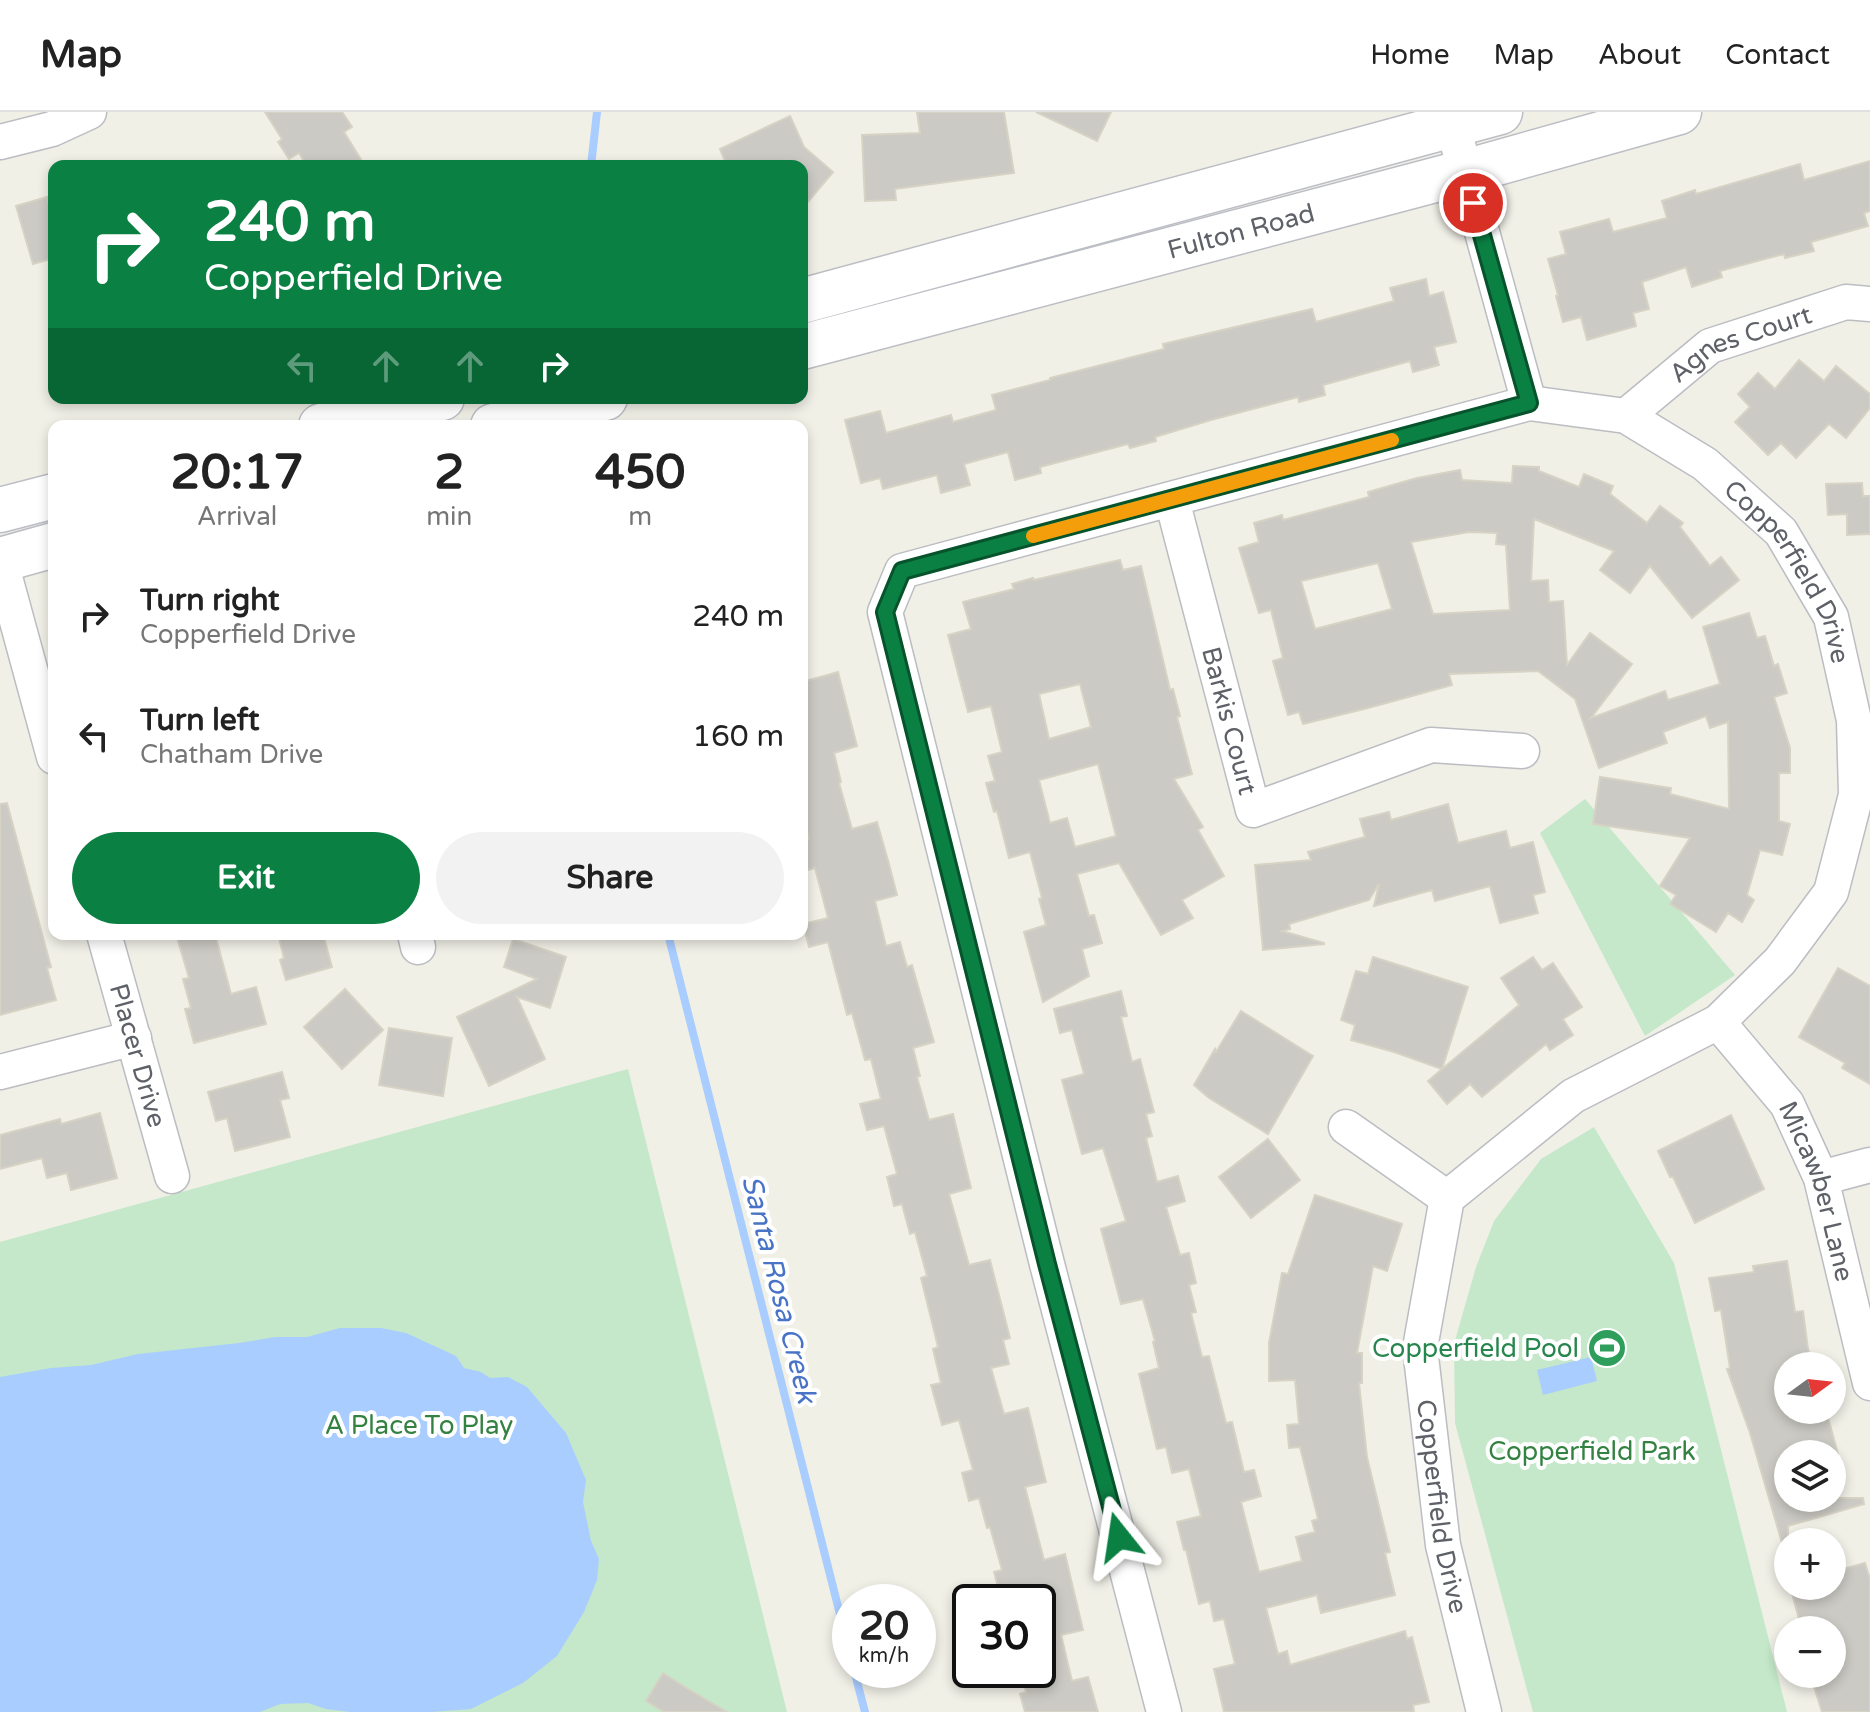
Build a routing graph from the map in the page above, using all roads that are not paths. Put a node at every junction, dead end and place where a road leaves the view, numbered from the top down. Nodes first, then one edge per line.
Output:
1 (89, 112) edge
2 (1500, 112) edge
3 (1679, 112) edge
4 (1451, 118) edge
5 (0, 142) edge
6 (1465, 172) junction
7 (808, 299) edge
8 (1870, 304) edge
9 (808, 345) edge
10 (1529, 403) junction
11 (416, 404) edge
12 (581, 404) edge
13 (1626, 416) junction
14 (347, 420) edge
15 (517, 420) edge
16 (48, 498) edge
17 (1172, 500) junction
18 (0, 510) edge
19 (48, 547) edge
20 (0, 559) edge
21 (1862, 718) edge
22 (48, 735) edge
23 (1522, 751) dead end
24 (106, 940) edge
25 (1718, 1022) junction
26 (134, 1038) junction
27 (0, 1072) edge
28 (1346, 1127) dead end
29 (1870, 1165) edge
30 (172, 1176) dead end
31 (1821, 1178) junction
32 (1447, 1198) junction
33 (1870, 1383) edge
34 (1164, 1712) edge
35 (1484, 1712) edge

1 - 5 street
2 - 4 main road, Fulton Road
3 - 6 main road, Fulton Road
4 - 6 street
4 - 7 main road, Fulton Road
6 - 9 main road, Fulton Road
6 - 10 street
8 - 13 street, Agnes Court
10 - 13 street, Copperfield Drive
10 - 17 street, Copperfield Drive
11 - 14 main road
12 - 15 main road
13 - 21 street, Copperfield Drive
16 - 18 main road
17 - 23 street, Barkis Court
17 - 34 street, Copperfield Drive
19 - 20 main road
20 - 22 street
21 - 25 street, Copperfield Drive
24 - 26 street, Placer Drive
25 - 31 street, Micawber Lane
25 - 32 street, Copperfield Drive
26 - 27 street
26 - 30 street, Placer Drive
28 - 32 street
29 - 31 street
31 - 33 street, Micawber Lane
32 - 35 street, Copperfield Drive

